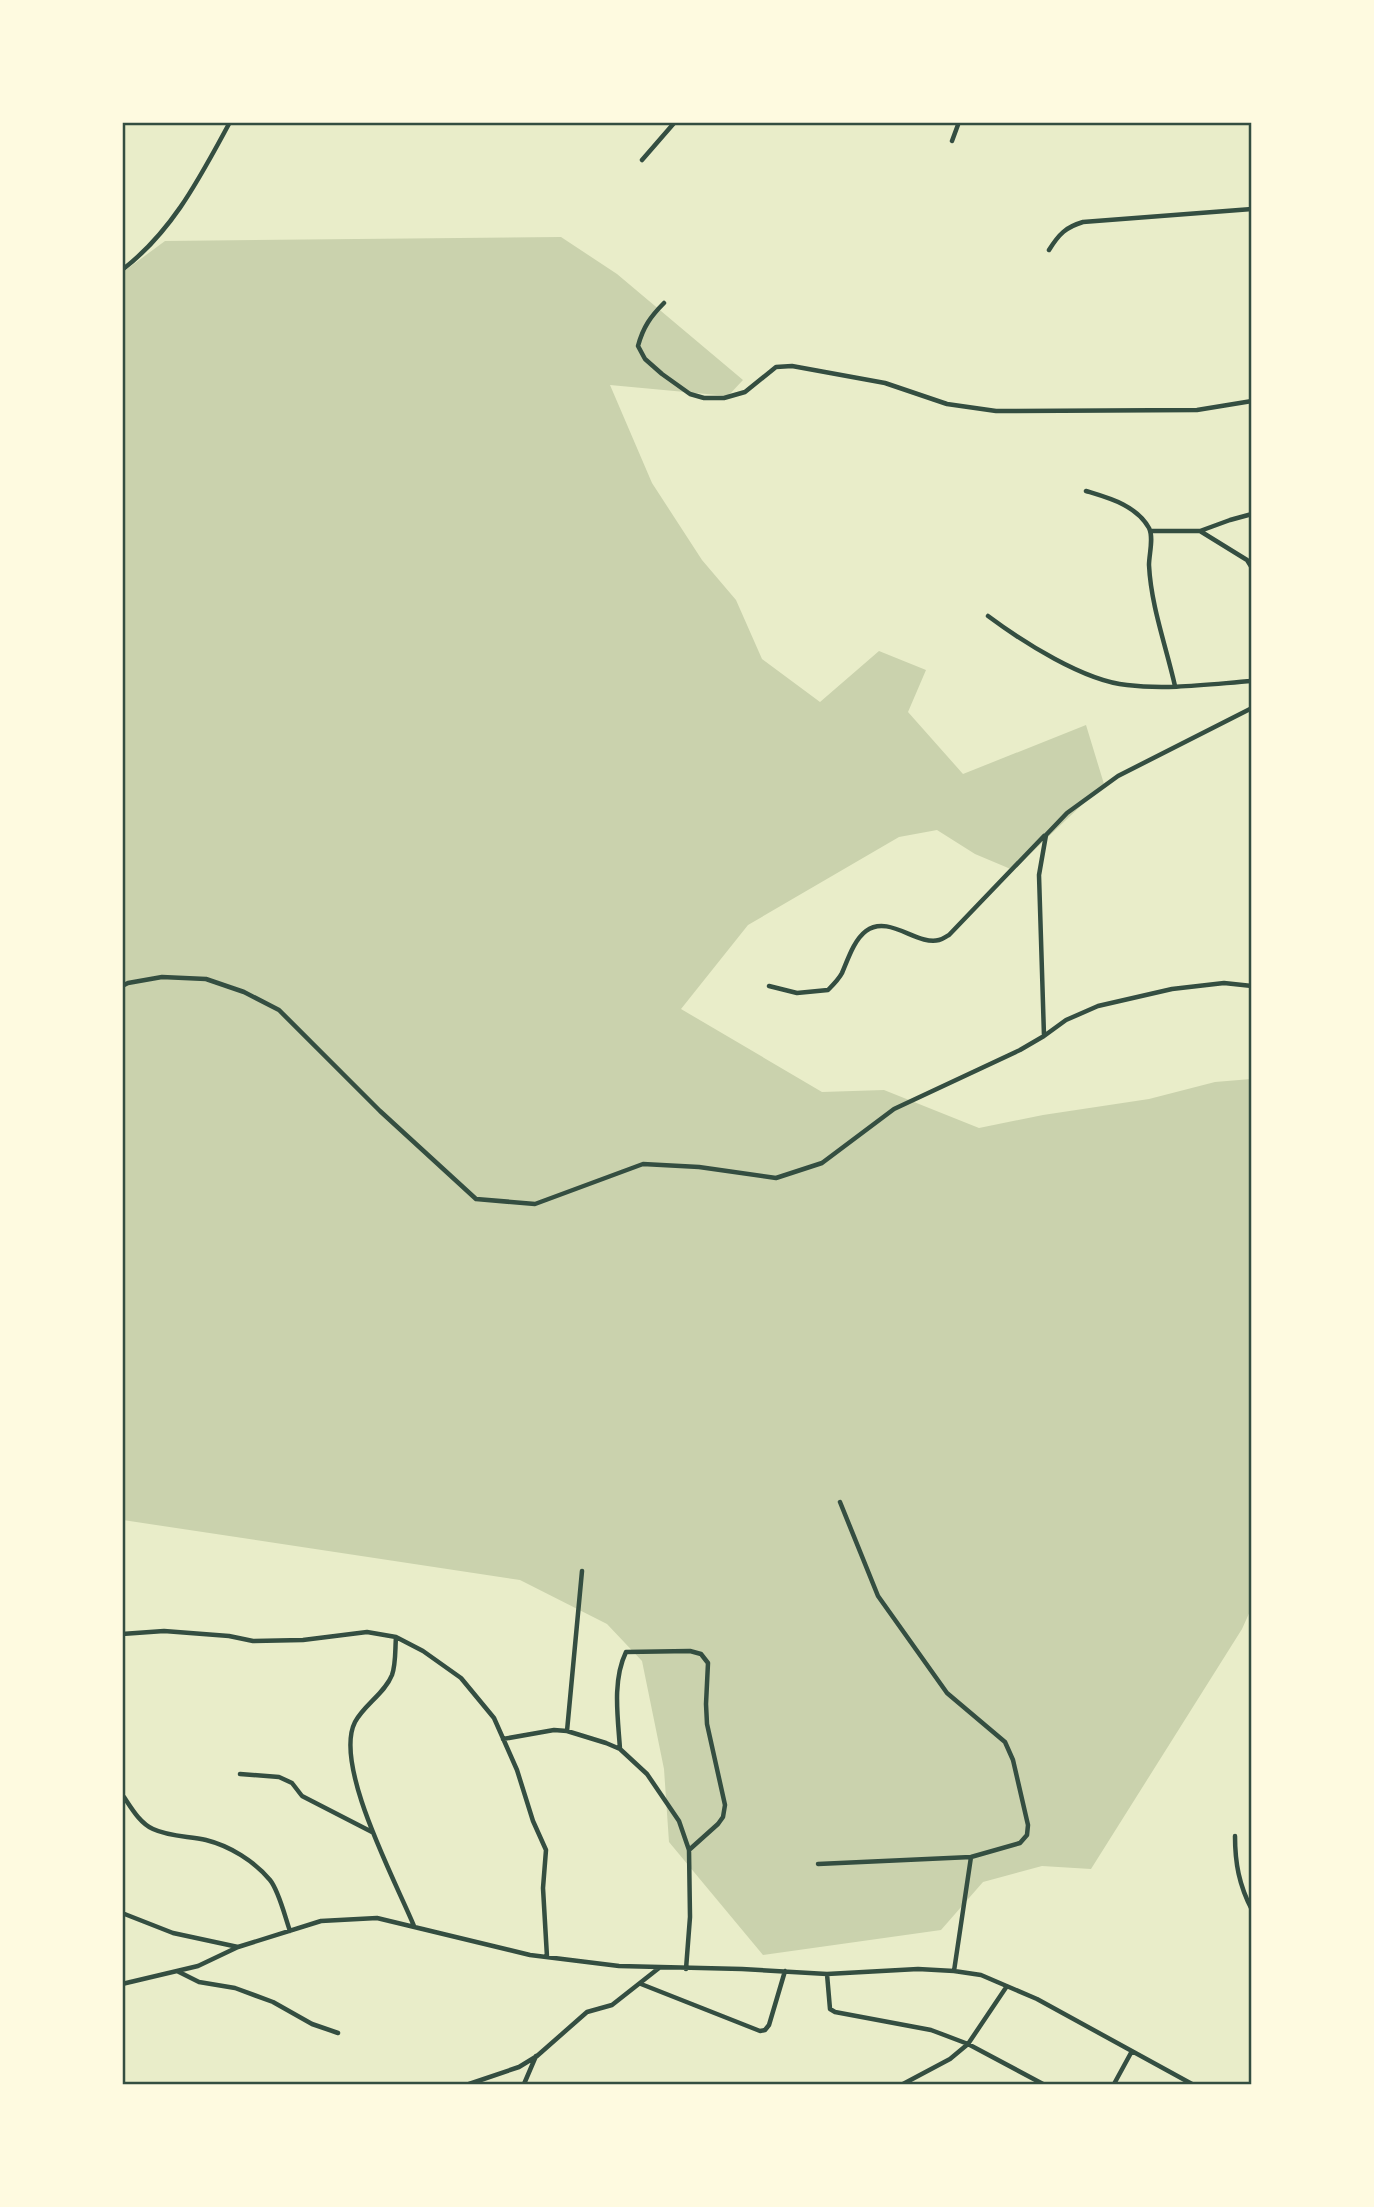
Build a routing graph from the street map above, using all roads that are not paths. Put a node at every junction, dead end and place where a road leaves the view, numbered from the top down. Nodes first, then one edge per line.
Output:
1 (230, 122) edge
2 (675, 122) edge
3 (959, 122) edge
4 (952, 141) dead end
5 (642, 160) dead end
6 (1251, 209) edge
7 (1049, 250) dead end
8 (122, 270) edge
9 (664, 303) dead end
10 (1251, 401) edge
11 (1086, 491) dead end
12 (1251, 514) edge
13 (1150, 531) junction
14 (1200, 531) junction
15 (1251, 568) edge
16 (988, 616) dead end
17 (1251, 681) edge
18 (1175, 686) junction
19 (1251, 708) edge
20 (1046, 835) junction
21 (122, 986) edge
22 (769, 986) dead end
23 (1251, 986) edge
24 (1044, 1036) junction
25 (840, 1502) dead end
26 (582, 1571) dead end
27 (122, 1634) edge
28 (396, 1637) junction
29 (567, 1731) junction
30 (503, 1740) junction
31 (620, 1749) junction
32 (240, 1774) dead end
33 (124, 1797) dead end
34 (373, 1833) junction
35 (1235, 1836) dead end
36 (688, 1850) junction
37 (971, 1857) junction
38 (818, 1864) dead end
39 (1251, 1910) edge
40 (122, 1913) edge
41 (414, 1926) junction
42 (290, 1931) junction
43 (238, 1947) junction
44 (547, 1957) junction
45 (659, 1968) junction
46 (686, 1969) junction
47 (176, 1971) junction
48 (785, 1971) junction
49 (954, 1971) junction
50 (827, 1974) junction
51 (122, 1984) edge
52 (640, 1984) junction
53 (1007, 1986) junction
54 (338, 2033) dead end
55 (968, 2044) junction
56 (1132, 2051) junction
57 (537, 2056) junction
58 (469, 2084) edge
59 (524, 2084) edge
60 (903, 2084) edge
61 (1044, 2084) edge
62 (1114, 2084) edge
63 (1192, 2084) edge

1 - 8 street
2 - 5 street
3 - 4 street
6 - 7 street
9 - 10 street
11 - 13 street
12 - 14 street
13 - 14 street
13 - 18 street
14 - 15 street
16 - 18 street
17 - 18 street
19 - 20 street
20 - 22 street
20 - 24 street
21 - 24 street
23 - 24 street
25 - 37 street
26 - 29 street
27 - 28 street
28 - 30 street
28 - 34 street
29 - 30 street
29 - 31 street
30 - 44 street
31 - 36 street
31 - 36 street
32 - 34 street
33 - 42 street
34 - 41 street
35 - 39 street
36 - 46 street
37 - 38 street
37 - 49 street
40 - 43 street
41 - 42 street
41 - 44 street
42 - 43 street
43 - 47 street
44 - 45 street
45 - 46 street
45 - 52 street
46 - 48 street
47 - 51 street
47 - 54 street
48 - 50 street
48 - 52 street
49 - 50 street
49 - 53 street
50 - 55 street
52 - 57 street
53 - 55 street
53 - 56 street
55 - 60 street
55 - 61 street
56 - 62 street
56 - 63 street
57 - 58 street
57 - 59 street

